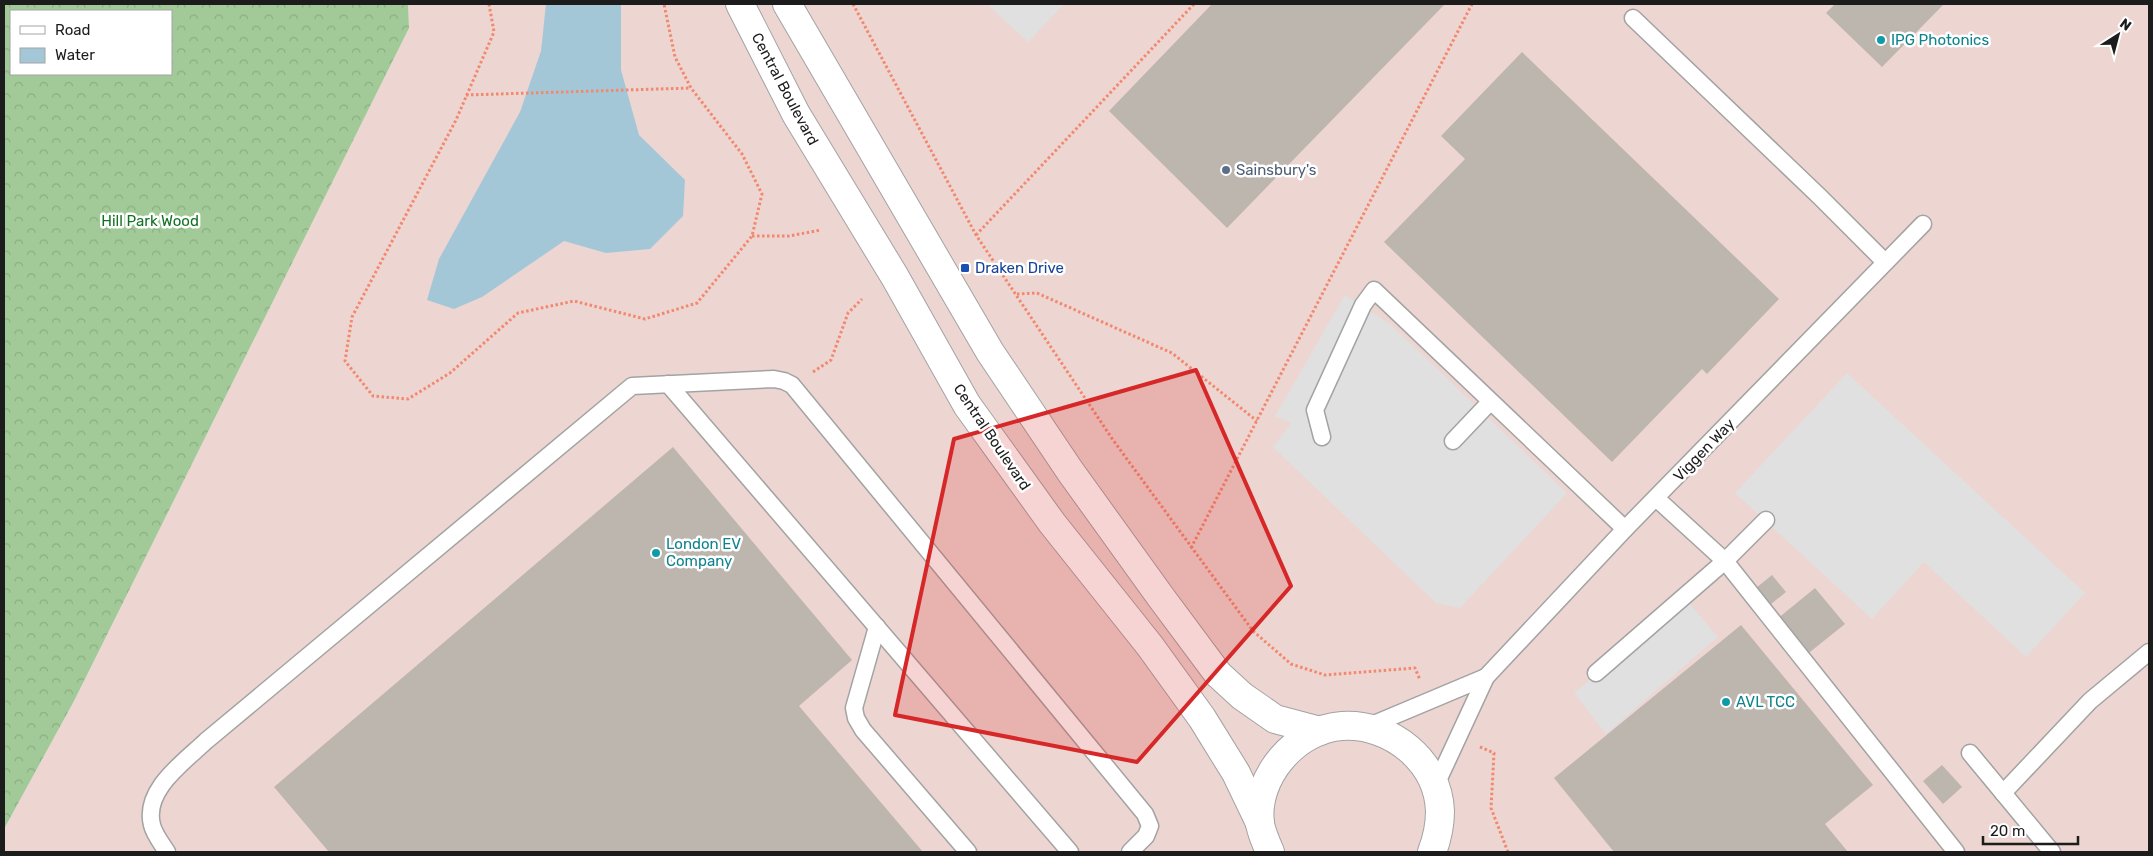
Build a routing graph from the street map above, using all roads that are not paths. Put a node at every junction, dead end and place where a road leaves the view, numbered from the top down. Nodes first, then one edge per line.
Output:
1 (740, 4) edge
2 (787, 4) edge
3 (1633, 18) dead end
4 (1924, 224) dead end
5 (1886, 262) junction
6 (668, 384) junction
7 (1490, 402) junction
8 (1322, 437) dead end
9 (1453, 442) dead end
10 (1657, 499) junction
11 (1766, 520) dead end
12 (1625, 529) junction
13 (1725, 561) junction
14 (877, 628) junction
15 (2149, 652) edge
16 (1596, 673) dead end
17 (1486, 677) junction
18 (1367, 728) junction
19 (1320, 731) junction
20 (1970, 754) dead end
21 (2003, 793) junction
22 (1438, 799) junction
23 (1263, 842) edge
24 (167, 852) edge
25 (968, 852) edge
26 (1070, 852) edge
27 (1130, 852) edge
28 (1432, 852) edge
29 (1453, 852) edge
30 (1956, 852) edge
31 (2052, 852) edge

1 - 23 street, Central Boulevard
2 - 19 street
3 - 5 lane
4 - 5 lane, Viggen Way
5 - 10 lane, Viggen Way
6 - 14 lane
6 - 24 lane
6 - 27 lane
7 - 8 lane
7 - 9 lane
7 - 12 lane
10 - 12 lane, Viggen Way
10 - 13 lane
11 - 13 lane
12 - 17 lane, Viggen Way
13 - 16 lane
13 - 30 lane
14 - 25 lane
14 - 26 lane
15 - 21 lane
17 - 18 lane, Viggen Way
17 - 22 lane, Viggen Way
18 - 19 street
18 - 22 street
19 - 23 street
20 - 21 lane
21 - 31 lane
22 - 28 street
22 - 29 street

